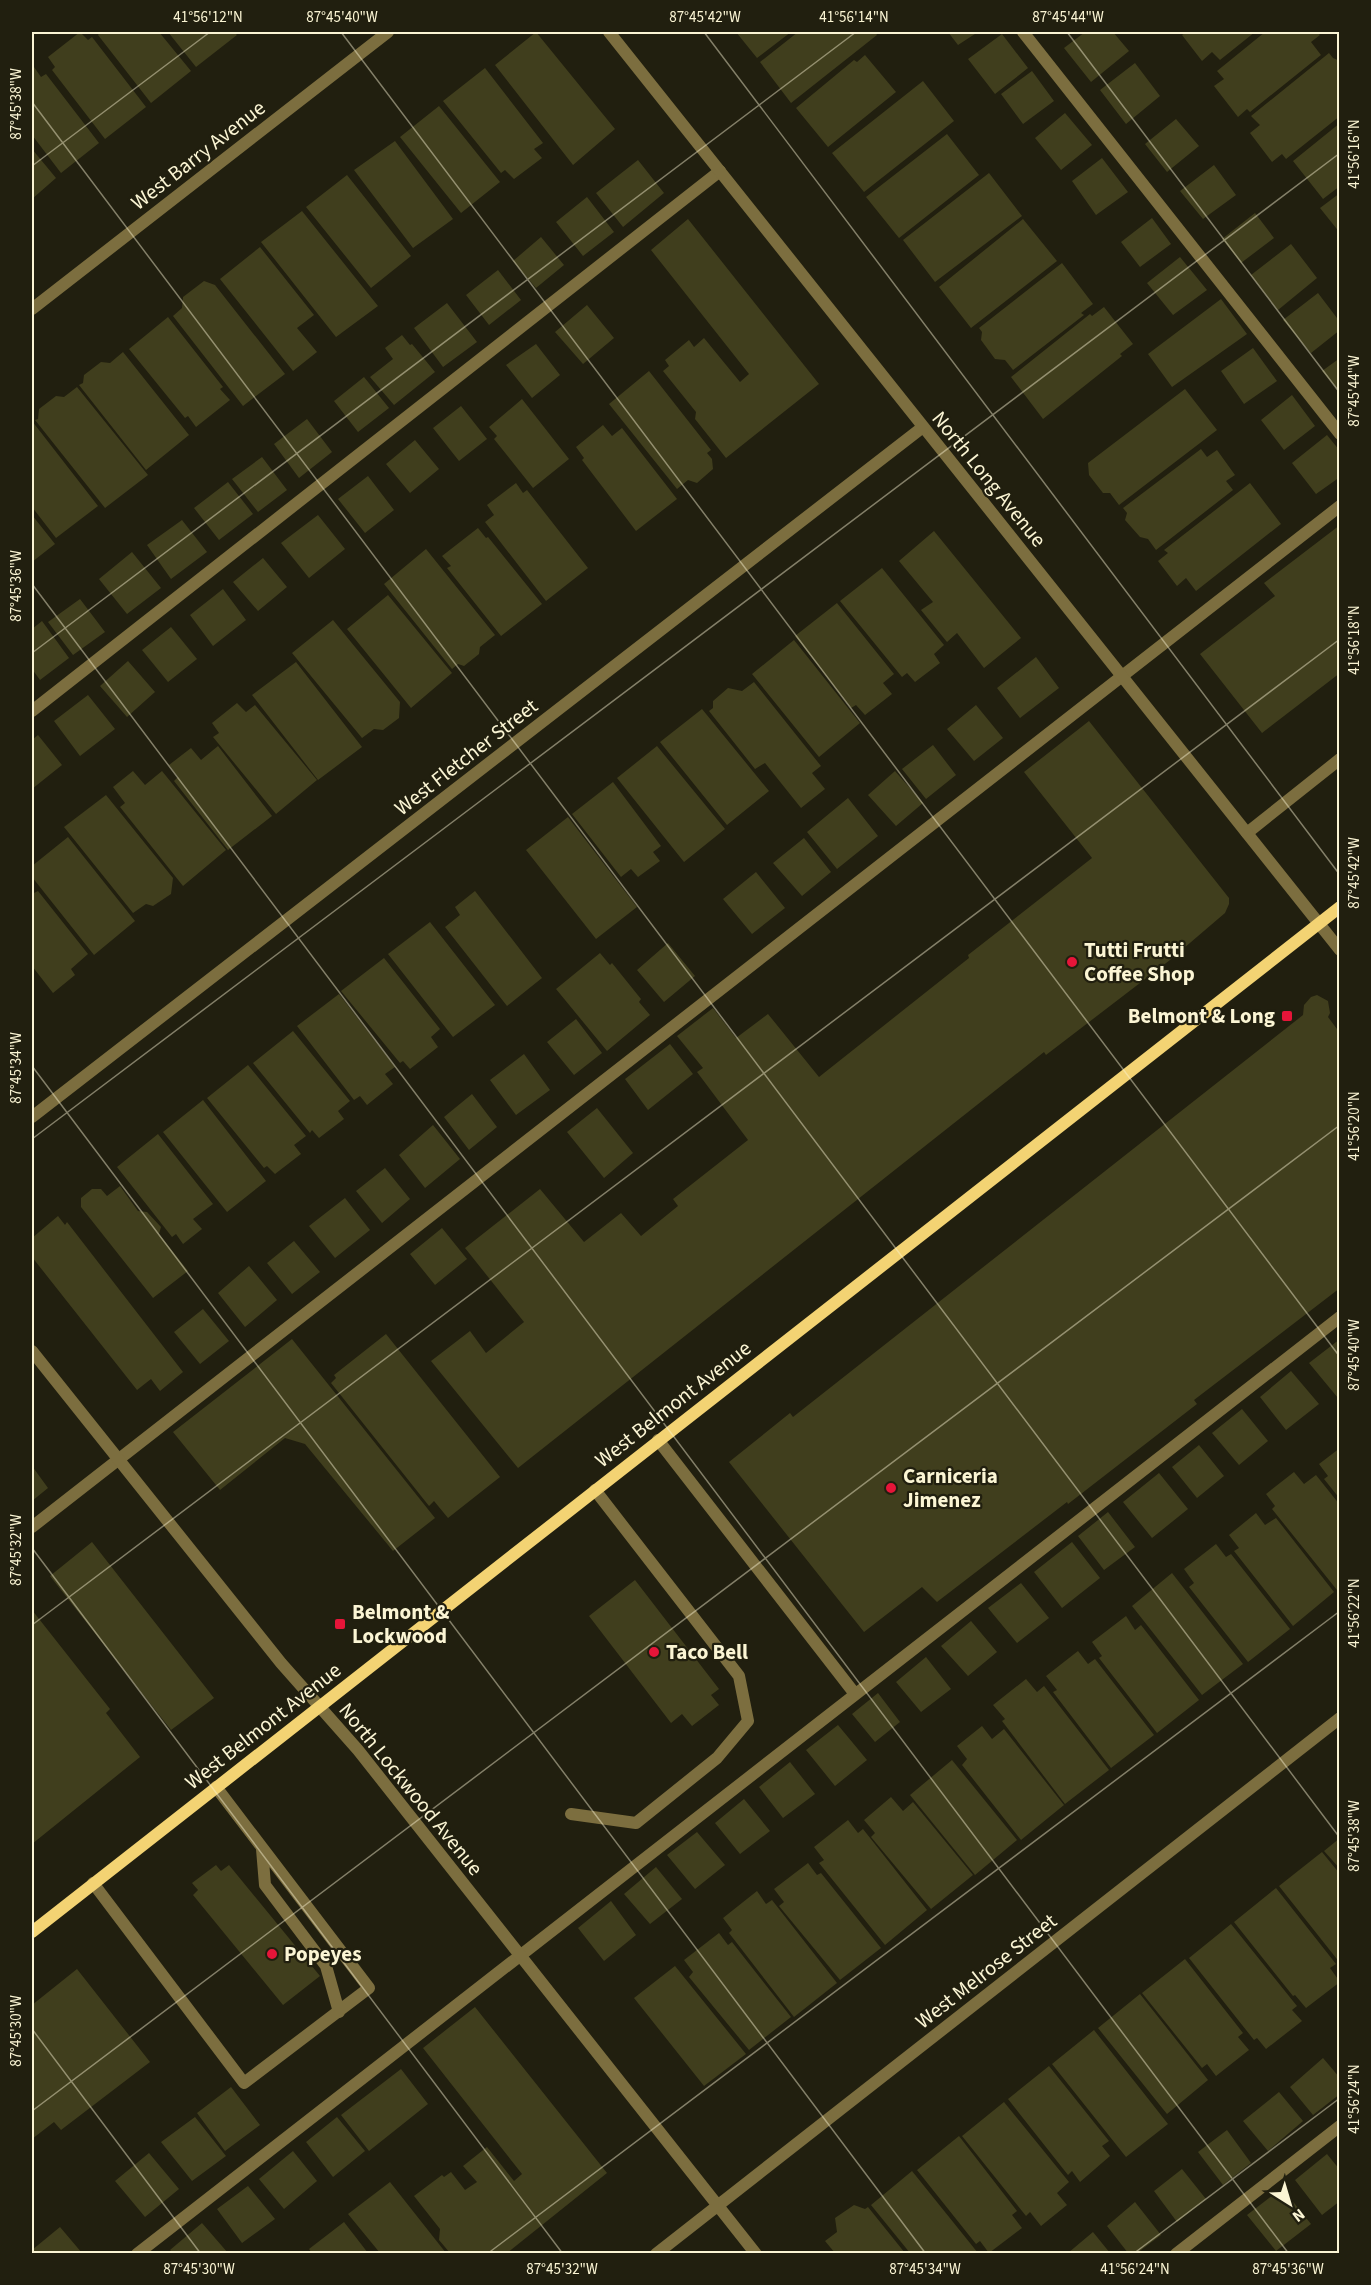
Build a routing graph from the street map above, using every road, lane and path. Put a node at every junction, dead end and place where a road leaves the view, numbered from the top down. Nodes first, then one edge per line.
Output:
1 (388, 32) edge
2 (609, 32) edge
3 (1023, 32) edge
4 (720, 171) junction
5 (32, 309) edge
6 (923, 427) junction
7 (1340, 434) edge
8 (1340, 506) edge
9 (1122, 676) junction
10 (32, 711) edge
11 (1340, 759) edge
12 (1247, 833) junction
13 (1340, 907) edge
14 (1318, 924) junction
15 (1340, 950) edge
16 (32, 1117) edge
17 (1340, 1317) edge
18 (32, 1351) edge
19 (658, 1440) junction
20 (118, 1460) junction
21 (595, 1490) junction
22 (32, 1527) edge
23 (855, 1694) junction
24 (318, 1707) junction
25 (1340, 1718) edge
26 (216, 1787) junction
27 (571, 1814) dead end
28 (262, 1847) junction
29 (93, 1883) junction
30 (32, 1932) edge
31 (520, 1955) junction
32 (339, 2012) junction
33 (1340, 2126) edge
34 (718, 2205) junction
35 (137, 2253) edge
36 (656, 2253) edge
37 (756, 2253) edge
38 (1176, 2253) edge

1 - 5 street, West Barry Avenue
2 - 4 street, North Long Avenue
3 - 7 street
4 - 6 street, North Long Avenue
4 - 10 street
6 - 9 street, North Long Avenue
6 - 16 street, West Fletcher Street
8 - 9 street
9 - 12 street, North Long Avenue
9 - 20 street
11 - 12 street
12 - 14 street, North Long Avenue
13 - 14 main road, West Belmont Avenue
14 - 15 street, North Long Avenue
14 - 19 main road, West Belmont Avenue
17 - 23 street
18 - 20 street, North Lockwood Avenue
19 - 21 main road, West Belmont Avenue
19 - 23 street
20 - 22 street
20 - 24 street, North Lockwood Avenue
21 - 24 main road, West Belmont Avenue
21 - 27 street
23 - 31 street
24 - 26 main road, West Belmont Avenue
24 - 31 street, North Lockwood Avenue
25 - 34 street, West Melrose Street
26 - 28 street
26 - 29 main road, West Belmont Avenue
28 - 32 street
28 - 32 street
29 - 30 main road, West Belmont Avenue
29 - 32 street
31 - 34 street, North Lockwood Avenue
31 - 35 street
33 - 38 street
34 - 36 street, West Melrose Street
34 - 37 street, North Lockwood Avenue

